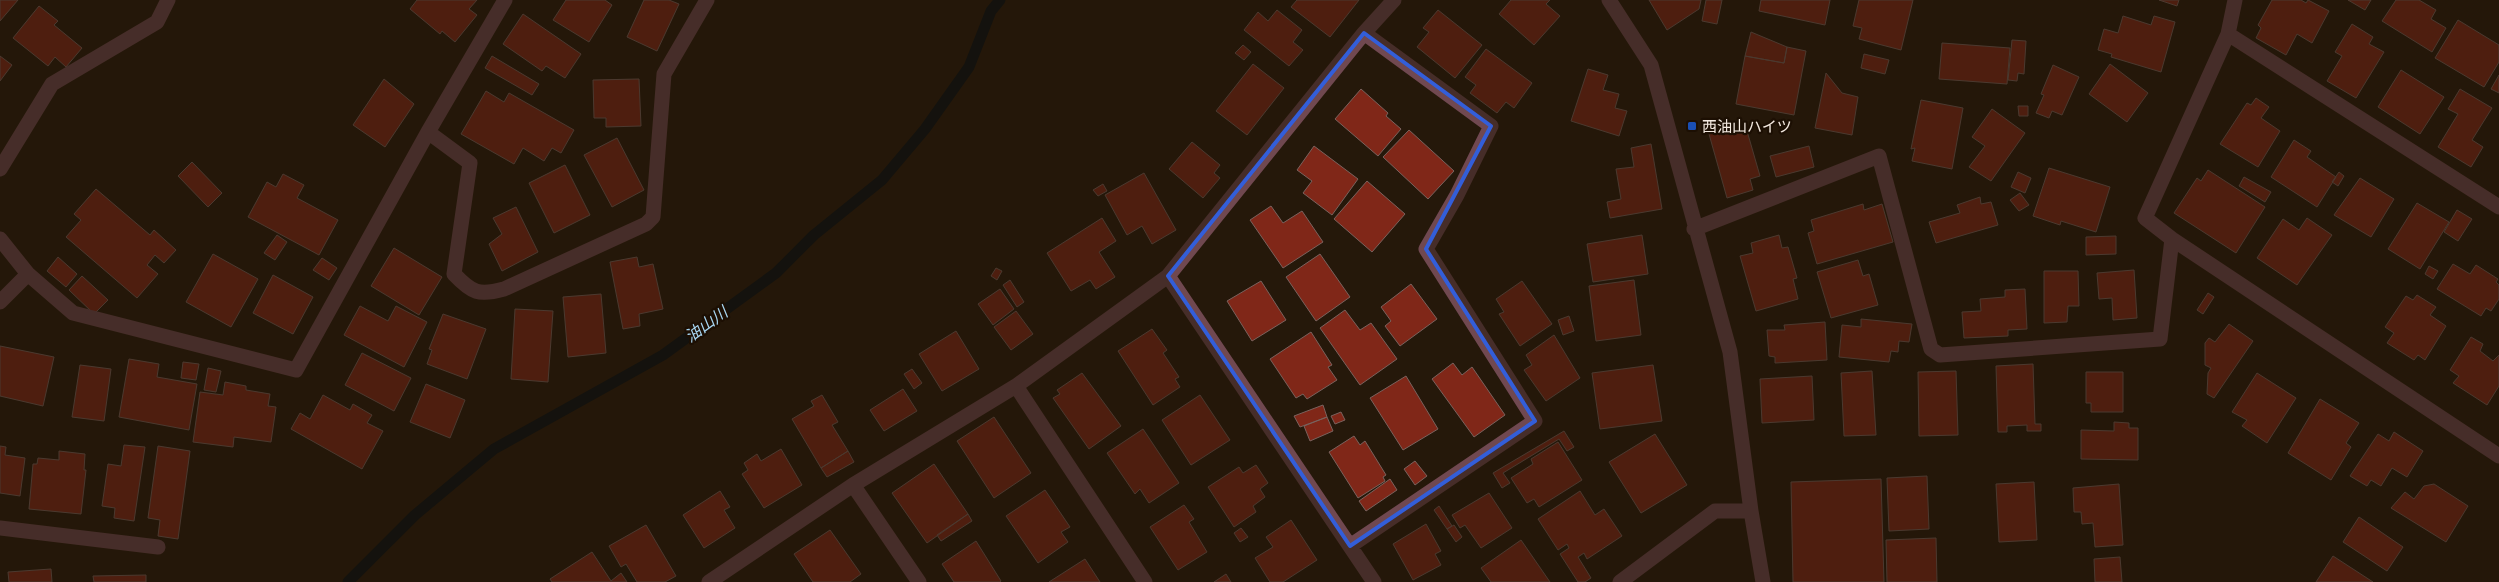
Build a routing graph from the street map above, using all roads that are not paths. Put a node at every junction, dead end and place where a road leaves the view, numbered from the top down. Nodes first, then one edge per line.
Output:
1 (168, 0) edge
2 (505, 0) edge
3 (707, 0) edge
4 (1394, 0) edge
5 (1609, 0) edge
6 (2235, 0) edge
7 (1364, 33) junction
8 (2228, 34) junction
9 (428, 132) junction
10 (0, 169) edge
11 (2499, 207) edge
12 (1694, 229) junction
13 (0, 239) edge
14 (2172, 239) junction
15 (28, 274) junction
16 (1168, 276) junction
17 (0, 302) edge
18 (1016, 386) junction
19 (2499, 456) edge
20 (853, 485) junction
21 (1751, 511) junction
22 (0, 528) edge
23 (1350, 546) junction
24 (158, 547) dead end
25 (709, 582) edge
26 (919, 582) edge
27 (1146, 582) edge
28 (1374, 582) edge
29 (1620, 582) edge
30 (1763, 582) edge

1 - 10 street
2 - 9 street
3 - 9 street
4 - 7 street
5 - 12 street
6 - 8 street
7 - 16 street
7 - 23 street
8 - 11 street
8 - 14 street
9 - 15 street
12 - 14 street
12 - 21 street
13 - 15 street
14 - 19 street
15 - 17 street
16 - 18 street
16 - 23 street
18 - 20 street
18 - 27 street
20 - 25 street
20 - 26 street
21 - 29 street
21 - 30 street
22 - 24 street
23 - 28 street

